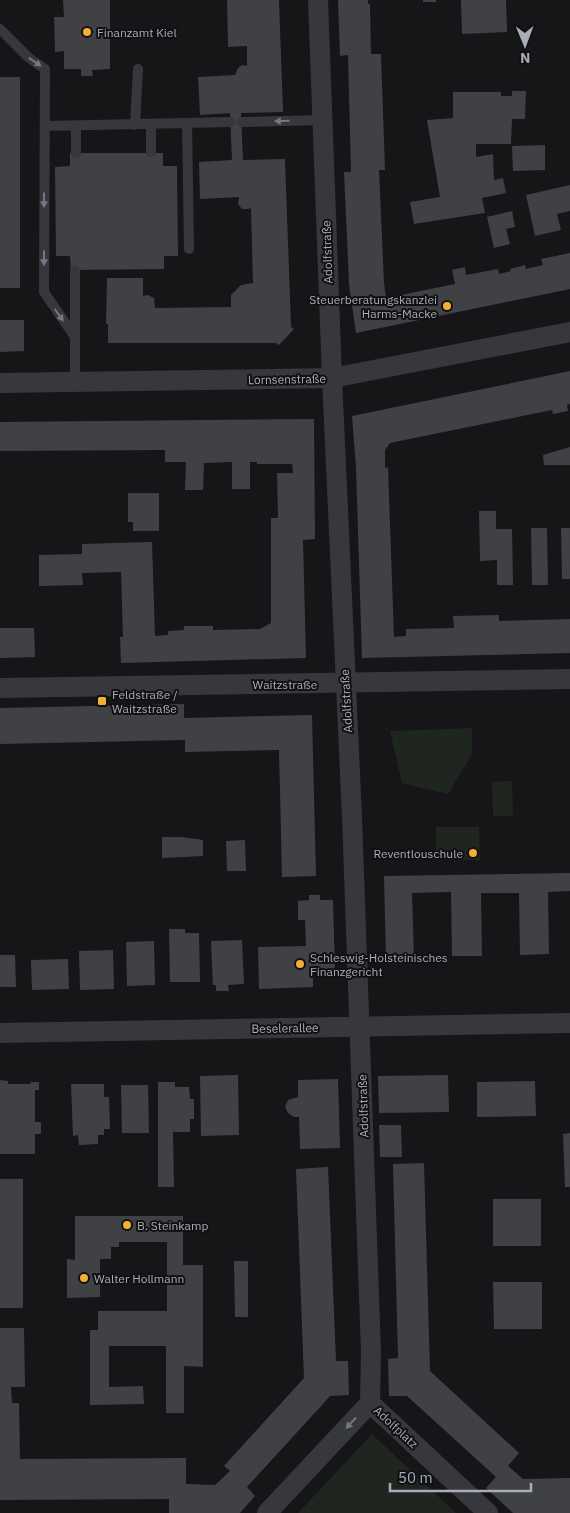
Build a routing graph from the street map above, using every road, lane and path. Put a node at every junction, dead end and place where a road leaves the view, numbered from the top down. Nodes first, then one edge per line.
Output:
1 (318, 0) edge
2 (0, 29) edge
3 (138, 69) dead end
4 (322, 120) junction
5 (230, 122) dead end
6 (242, 122) dead end
7 (187, 123) junction
8 (151, 124) junction
9 (135, 125) junction
10 (45, 126) junction
11 (76, 126) junction
12 (151, 152) dead end
13 (76, 153) dead end
14 (189, 249) dead end
15 (75, 270) dead end
16 (570, 332) edge
17 (75, 337) junction
18 (332, 378) junction
19 (75, 382) junction
20 (0, 383) edge
21 (570, 679) edge
22 (345, 683) junction
23 (0, 688) edge
24 (570, 1023) edge
25 (360, 1027) junction
26 (0, 1033) edge
27 (370, 1403) junction
28 (267, 1513) edge
29 (488, 1513) edge

1 - 4 street, Adolfstraße
2 -> 10 lane
3 - 9 lane
4 -> 6 lane
4 - 18 street, Adolfstraße
5 - 7 lane
7 - 8 lane
7 - 14 lane
8 - 9 lane
8 - 12 lane
9 - 11 lane
10 - 11 lane
10 -> 17 lane
11 - 13 lane
15 - 17 lane
16 - 18 street, Lornsenstraße
17 - 19 lane
18 - 19 street, Lornsenstraße
18 - 22 street, Adolfstraße
19 - 20 street, Lornsenstraße
21 - 22 street, Waitzstraße
22 - 23 street, Waitzstraße
22 - 25 street, Adolfstraße
24 - 25 street, Beselerallee
25 - 26 street, Beselerallee
25 - 27 street, Adolfstraße
27 -> 28 street, Adolfplatz
27 - 29 street, Adolfplatz

